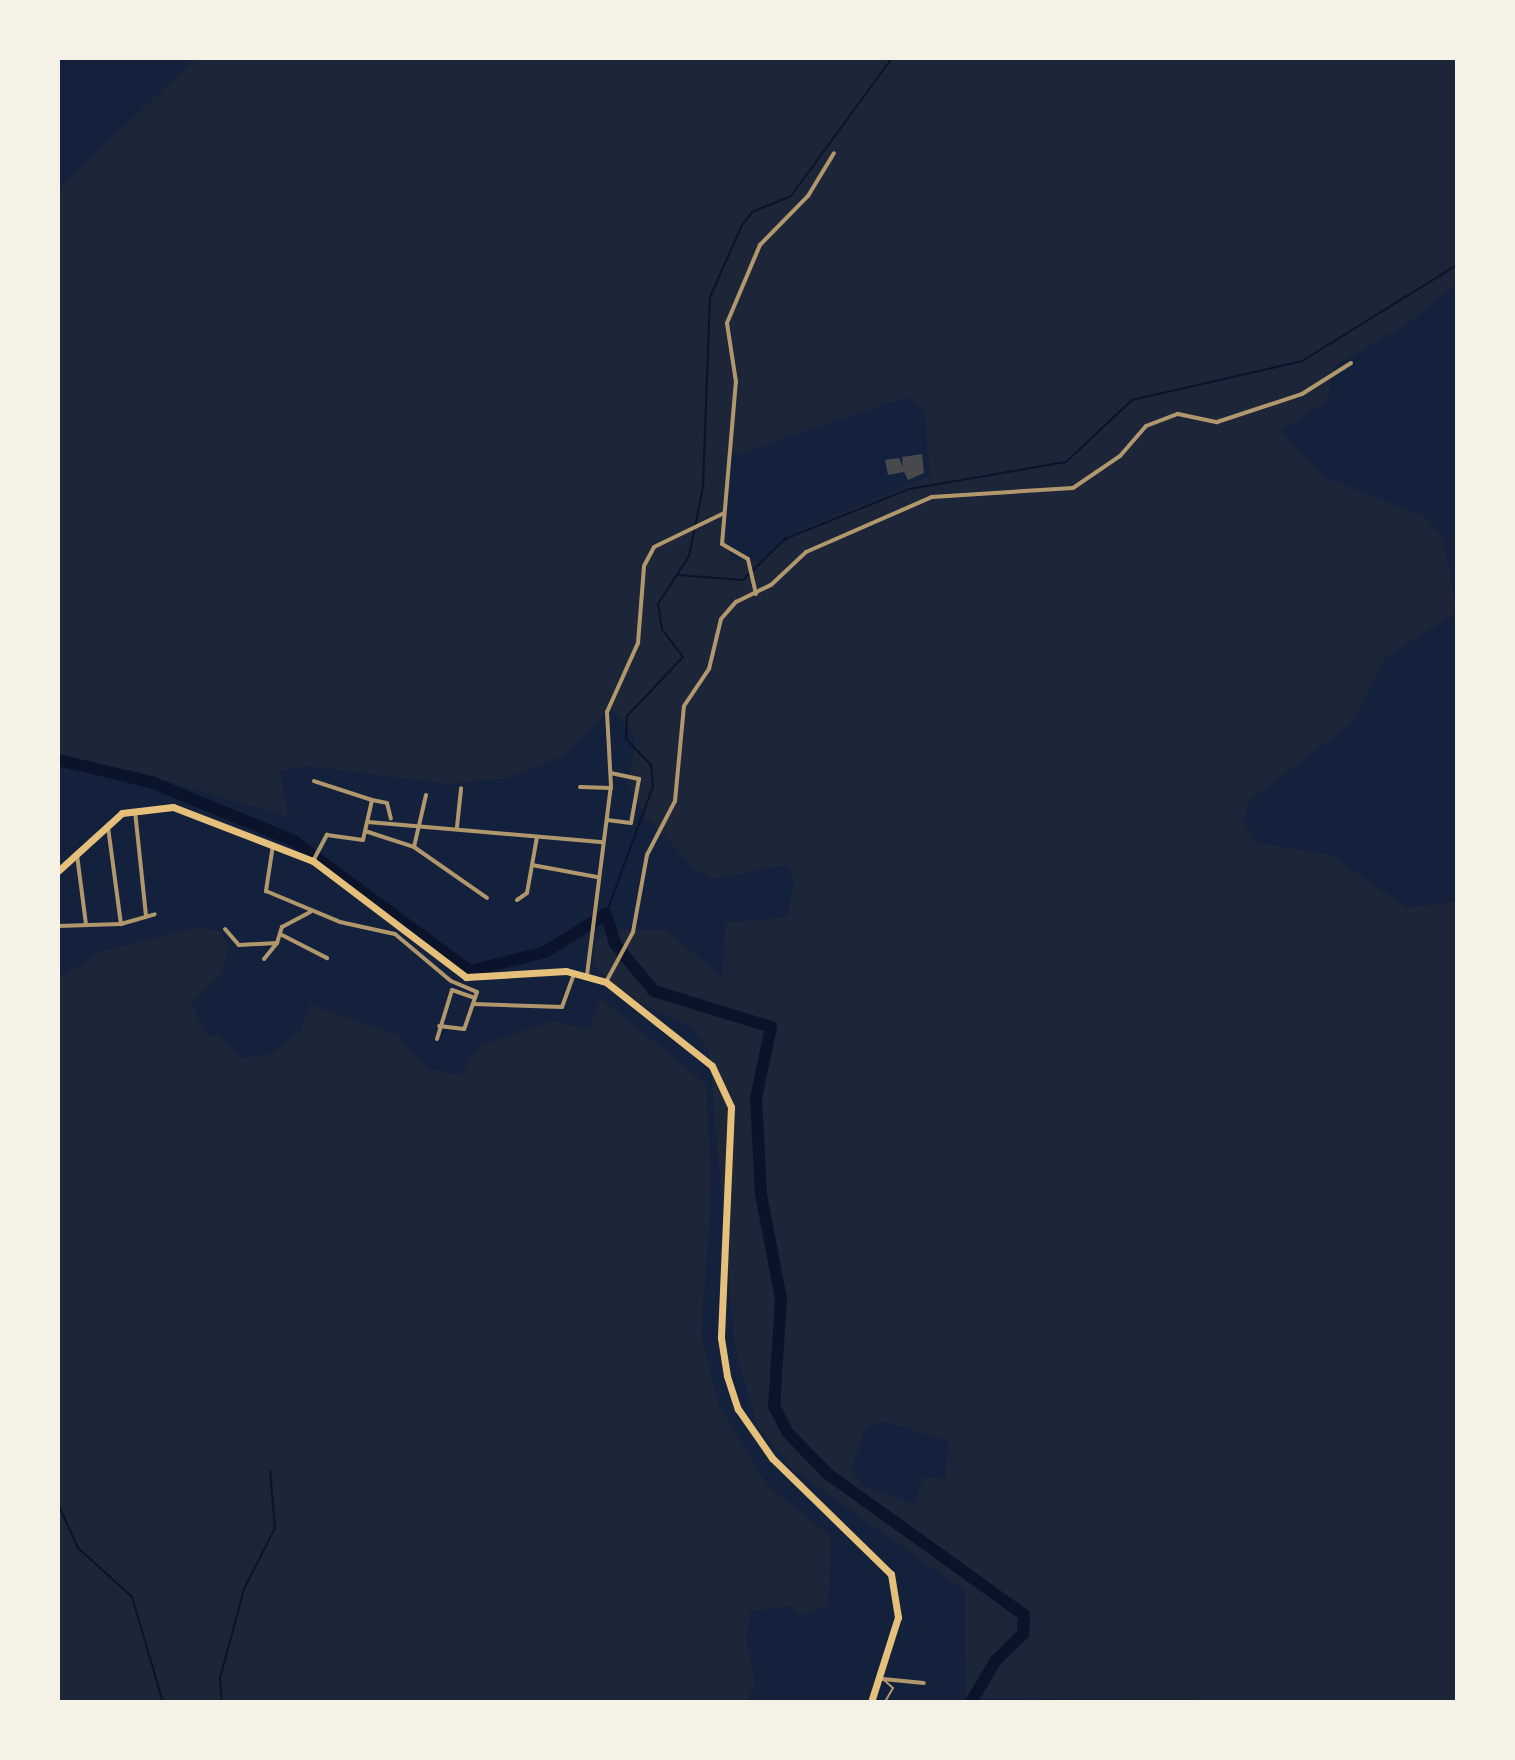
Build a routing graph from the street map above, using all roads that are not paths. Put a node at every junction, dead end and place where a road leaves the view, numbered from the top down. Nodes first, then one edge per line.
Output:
1 (834, 153) dead end
2 (1351, 363) dead end
3 (724, 513) junction
4 (756, 594) junction
5 (611, 773) junction
6 (314, 781) dead end
7 (580, 787) dead end
8 (461, 788) dead end
9 (611, 788) junction
10 (426, 795) dead end
11 (372, 800) junction
12 (135, 808) junction
13 (391, 819) junction
14 (606, 820) junction
15 (108, 822) junction
16 (368, 822) junction
17 (422, 822) junction
18 (457, 827) junction
19 (365, 831) junction
20 (537, 837) junction
21 (603, 842) junction
22 (273, 843) junction
23 (414, 847) junction
24 (75, 853) junction
25 (315, 858) junction
26 (532, 865) junction
27 (58, 871) edge
28 (597, 877) junction
29 (487, 898) dead end
30 (517, 900) dead end
31 (310, 912) junction
32 (155, 914) dead end
33 (146, 916) junction
34 (86, 924) junction
35 (121, 924) junction
36 (58, 925) edge
37 (225, 929) dead end
38 (280, 934) junction
39 (277, 943) junction
40 (327, 958) dead end
41 (264, 959) dead end
42 (442, 968) junction
43 (574, 973) junction
44 (587, 975) junction
45 (606, 982) junction
46 (474, 1001) junction
47 (439, 1026) junction
48 (437, 1039) dead end
49 (883, 1679) junction
50 (924, 1683) dead end
51 (871, 1702) edge
52 (885, 1702) edge

1 - 3 street
2 - 4 street
3 - 4 street
3 - 5 street
4 - 45 street
5 - 9 street
5 - 14 street
6 - 11 street
7 - 9 street
8 - 18 street
9 - 14 street
10 - 17 street
11 - 13 street
11 - 16 street
12 - 15 main road
12 - 22 main road
12 - 33 street
13 - 16 street
13 - 17 street
14 - 21 street
15 - 24 main road
15 - 35 street
16 - 19 street
17 - 18 street
17 - 23 street
18 - 20 street
19 - 23 street
19 - 25 street
20 - 21 street
20 - 26 street
21 - 28 street
22 - 25 main road
22 - 31 street
23 - 29 street
24 - 27 main road
24 - 34 street
25 - 42 main road
26 - 28 street
26 - 30 street
28 - 44 street
31 - 38 street
31 - 42 street
32 - 33 street
33 - 35 street
34 - 35 street
34 - 36 street
37 - 39 street
38 - 39 street
38 - 40 street
39 - 41 street
42 - 43 main road
42 - 46 street
43 - 44 main road
43 - 46 street
44 - 45 main road
45 - 49 main road
46 - 47 street
46 - 47 street
47 - 48 street
49 - 50 street
49 - 51 main road
49 - 52 lane

